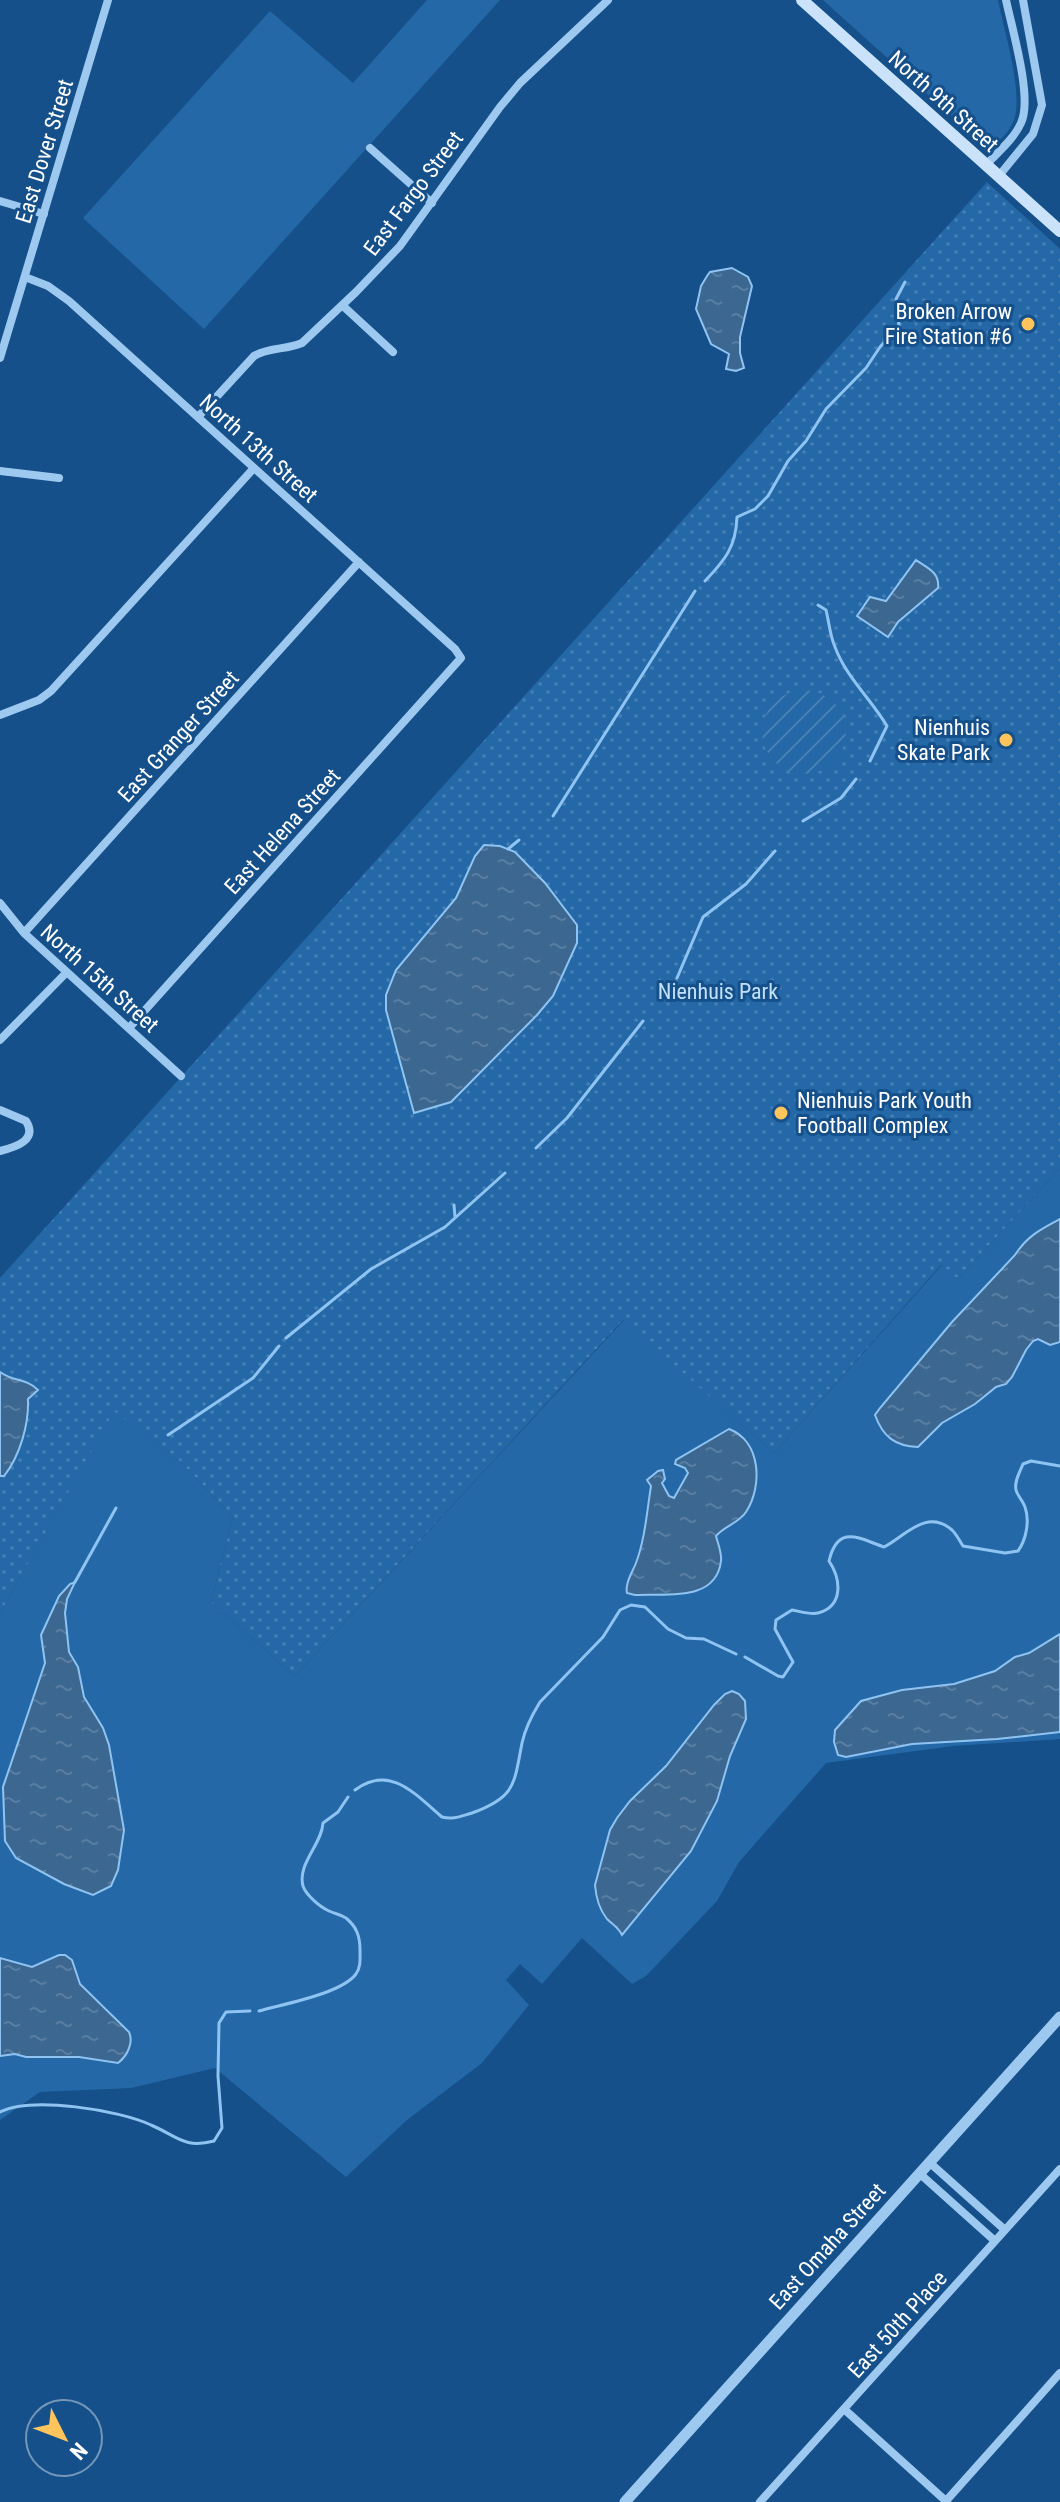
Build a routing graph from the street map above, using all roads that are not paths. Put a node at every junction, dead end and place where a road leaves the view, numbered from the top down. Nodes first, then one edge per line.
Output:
1 (108, 0) edge
2 (608, 0) edge
3 (802, 0) edge
4 (1006, 0) edge
5 (1023, 0) edge
6 (370, 148) dead end
7 (985, 166) junction
8 (998, 177) junction
9 (0, 201) edge
10 (432, 203) junction
11 (44, 214) junction
12 (1060, 231) edge
13 (25, 277) junction
14 (342, 305) junction
15 (393, 352) dead end
16 (0, 358) edge
17 (198, 417) junction
18 (254, 468) junction
19 (0, 471) edge
20 (59, 478) dead end
21 (359, 562) junction
22 (461, 658) joint
23 (0, 715) edge
24 (0, 903) edge
25 (24, 933) junction
26 (67, 972) junction
27 (129, 1028) junction
28 (0, 1040) edge
29 (181, 1076) dead end
30 (0, 1110) edge
31 (0, 1151) edge
32 (1060, 2017) edge
33 (929, 2162) junction
34 (1060, 2169) edge
35 (919, 2173) junction
36 (1005, 2230) junction
37 (995, 2241) junction
38 (1060, 2373) edge
39 (844, 2409) junction
40 (946, 2501) edge
41 (625, 2502) edge
42 (760, 2502) edge

1 - 11 street, East Dover Street
2 - 10 street, East Fargo Street
3 - 7 main road, North 9th Street
4 - 7 street
5 - 8 street
6 - 10 street
7 - 8 main road, North 9th Street
8 - 12 main road, North 9th Street
9 - 11 street
10 - 14 street, East Fargo Street
11 - 13 street, East Dover Street
13 - 16 street, East Dover Street
13 - 17 street, North 13th Street
14 - 15 street
14 - 17 street, East Fargo Street
17 - 18 street, North 13th Street
18 - 21 street, North 13th Street
18 - 23 street
19 - 20 street
21 - 22 street, North 13th Street
21 - 25 street, East Granger Street
22 - 27 street, East Helena Street
24 - 25 street, North 15th Street
25 - 26 street, North 15th Street
26 - 27 street, North 15th Street
26 - 28 street
27 - 29 street, North 15th Street
30 - 31 street
32 - 33 street, East Omaha Street
33 - 35 street, East Omaha Street
33 - 36 street
34 - 36 street, East 50th Place
35 - 37 street
35 - 41 street, East Omaha Street
36 - 37 street, East 50th Place
37 - 39 street, East 50th Place
38 - 40 street
39 - 40 street
39 - 42 street, East 50th Place

